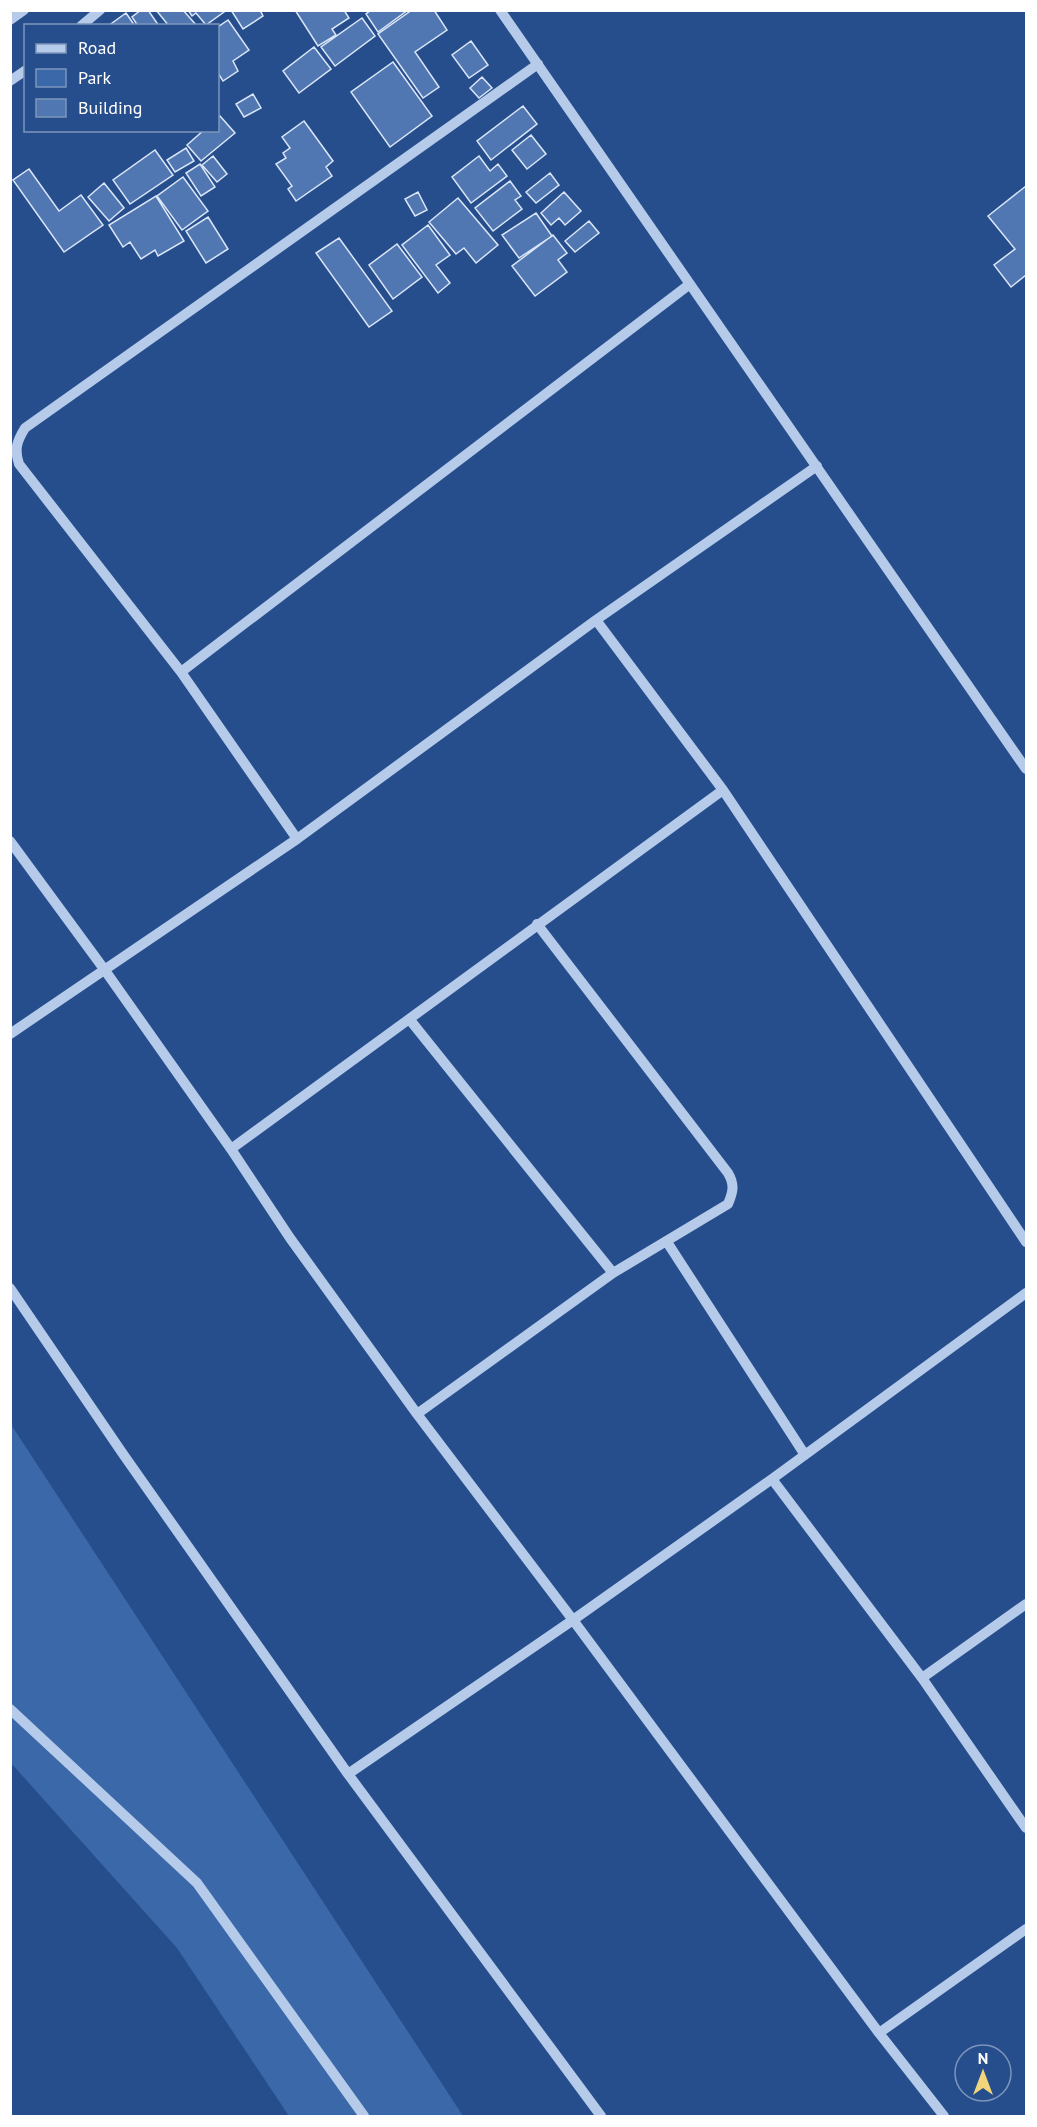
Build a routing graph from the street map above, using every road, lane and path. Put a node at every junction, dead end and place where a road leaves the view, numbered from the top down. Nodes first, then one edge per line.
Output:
1 (24, 10) edge
2 (100, 10) edge
3 (500, 10) edge
4 (10, 20) edge
5 (83, 24) edge
6 (538, 64) junction
7 (24, 71) edge
8 (10, 81) edge
9 (690, 284) junction
10 (13, 450) edge
11 (817, 465) junction
12 (596, 620) junction
13 (181, 672) junction
14 (1026, 769) edge
15 (723, 790) junction
16 (297, 838) junction
17 (10, 841) edge
18 (537, 924) junction
19 (104, 969) junction
20 (410, 1020) junction
21 (10, 1034) edge
22 (231, 1149) junction
23 (667, 1242) junction
24 (1026, 1242) edge
25 (613, 1273) junction
26 (10, 1288) edge
27 (1026, 1293) edge
28 (417, 1414) junction
29 (805, 1455) junction
30 (771, 1479) junction
31 (1026, 1604) edge
32 (573, 1620) junction
33 (922, 1678) junction
34 (10, 1709) edge
35 (348, 1774) junction
36 (1026, 1828) edge
37 (1026, 1929) edge
38 (879, 2032) junction
39 (364, 2116) edge
40 (601, 2116) edge
41 (944, 2116) edge

1 - 4 street
2 - 5 street
3 - 6 street
6 - 9 street
6 - 10 street
7 - 8 street
9 - 11 street
9 - 13 street
10 - 13 street
11 - 12 street
11 - 14 street
12 - 15 street
12 - 16 street
13 - 16 street
15 - 18 street
15 - 24 street
16 - 19 street
17 - 19 street
18 - 20 street
18 - 23 street
19 - 21 street
19 - 22 street
20 - 22 street
20 - 25 street
22 - 28 street
23 - 25 street
23 - 29 street
25 - 28 street
26 - 35 street
27 - 29 street
28 - 32 street
29 - 30 street
30 - 32 street
30 - 33 street
31 - 33 street
32 - 35 street
32 - 38 street
33 - 36 street
34 - 39 street
35 - 40 street
37 - 38 street
38 - 41 street

